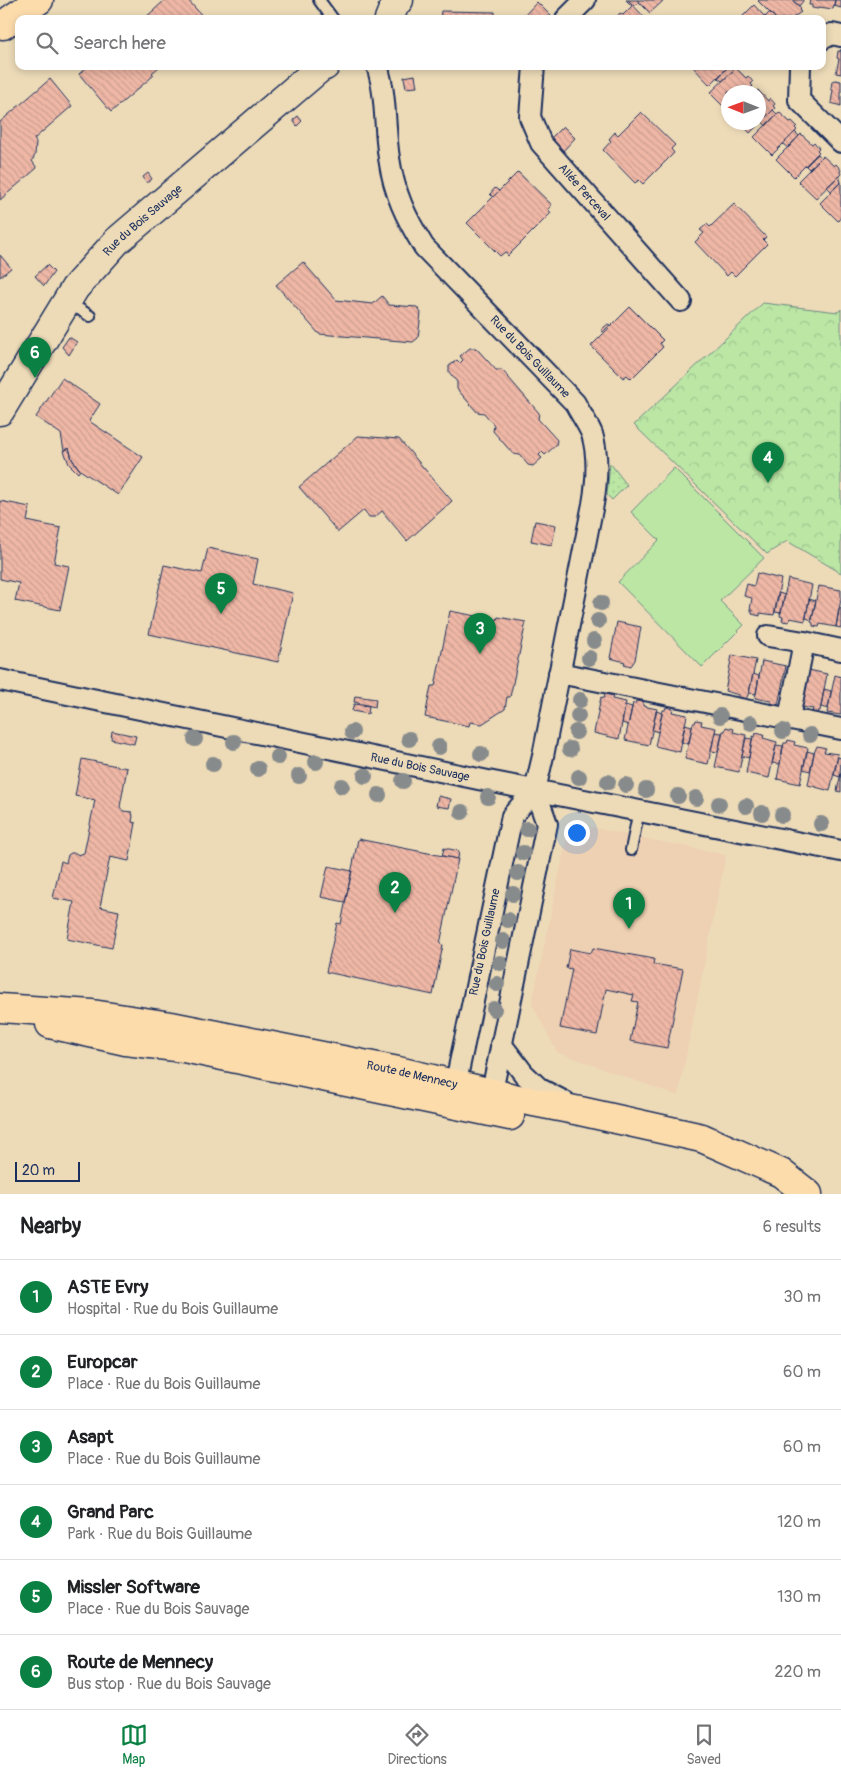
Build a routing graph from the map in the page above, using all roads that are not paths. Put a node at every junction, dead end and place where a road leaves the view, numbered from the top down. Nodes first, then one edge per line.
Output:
1 (32, 0) edge
2 (39, 0) edge
3 (319, 0) edge
4 (399, 0) edge
5 (584, 0) edge
6 (15, 15) edge
7 (15, 15) edge
8 (18, 15) edge
9 (330, 15) edge
10 (391, 15) edge
11 (570, 15) edge
12 (15, 18) edge
13 (2, 27) edge
14 (841, 36) edge
15 (826, 37) edge
16 (318, 70) edge
17 (378, 70) edge
18 (534, 70) edge
19 (800, 70) edge
20 (841, 142) edge
21 (67, 301) junction
22 (681, 301) dead end
23 (90, 316) dead end
24 (0, 411) edge
25 (768, 636) dead end
26 (804, 642) junction
27 (841, 650) edge
28 (559, 673) junction
29 (0, 680) edge
30 (789, 718) junction
31 (841, 729) edge
32 (535, 790) junction
33 (639, 810) junction
34 (631, 850) dead end
35 (841, 851) edge
36 (0, 1010) edge
37 (501, 1044) junction
38 (453, 1093) junction
39 (490, 1101) junction
40 (580, 1111) junction
41 (791, 1194) edge
42 (808, 1194) edge

1 - 7 main road
2 - 8 main road
3 - 9 lane
4 - 10 main road
5 - 11 street
6 - 13 main road
12 - 13 main road
14 - 15 street
16 - 21 main road, Rue du Bois Sauvage
17 - 28 street, Rue du Bois Guillaume
18 - 22 street, Allée Perceval
19 - 20 street
21 - 23 lane
21 - 24 main road, Rue du Bois Sauvage
25 - 26 street
26 - 27 street
26 - 30 street
28 - 30 street
28 - 32 street, Rue du Bois Guillaume
29 - 32 street, Rue du Bois Sauvage
30 - 31 street
32 - 33 street, Rue du Bois Sauvage
32 - 37 street
32 - 38 street, Rue du Bois Guillaume
33 - 34 lane
33 - 35 street, Rue du Bois Sauvage
36 - 38 main road, Route de Mennecy
37 - 39 street
37 - 40 street
38 - 39 main road, Route de Mennecy
39 - 40 main road, Route de Mennecy
39 - 41 main road, Route de Mennecy
40 - 42 main road, Route de Mennecy

